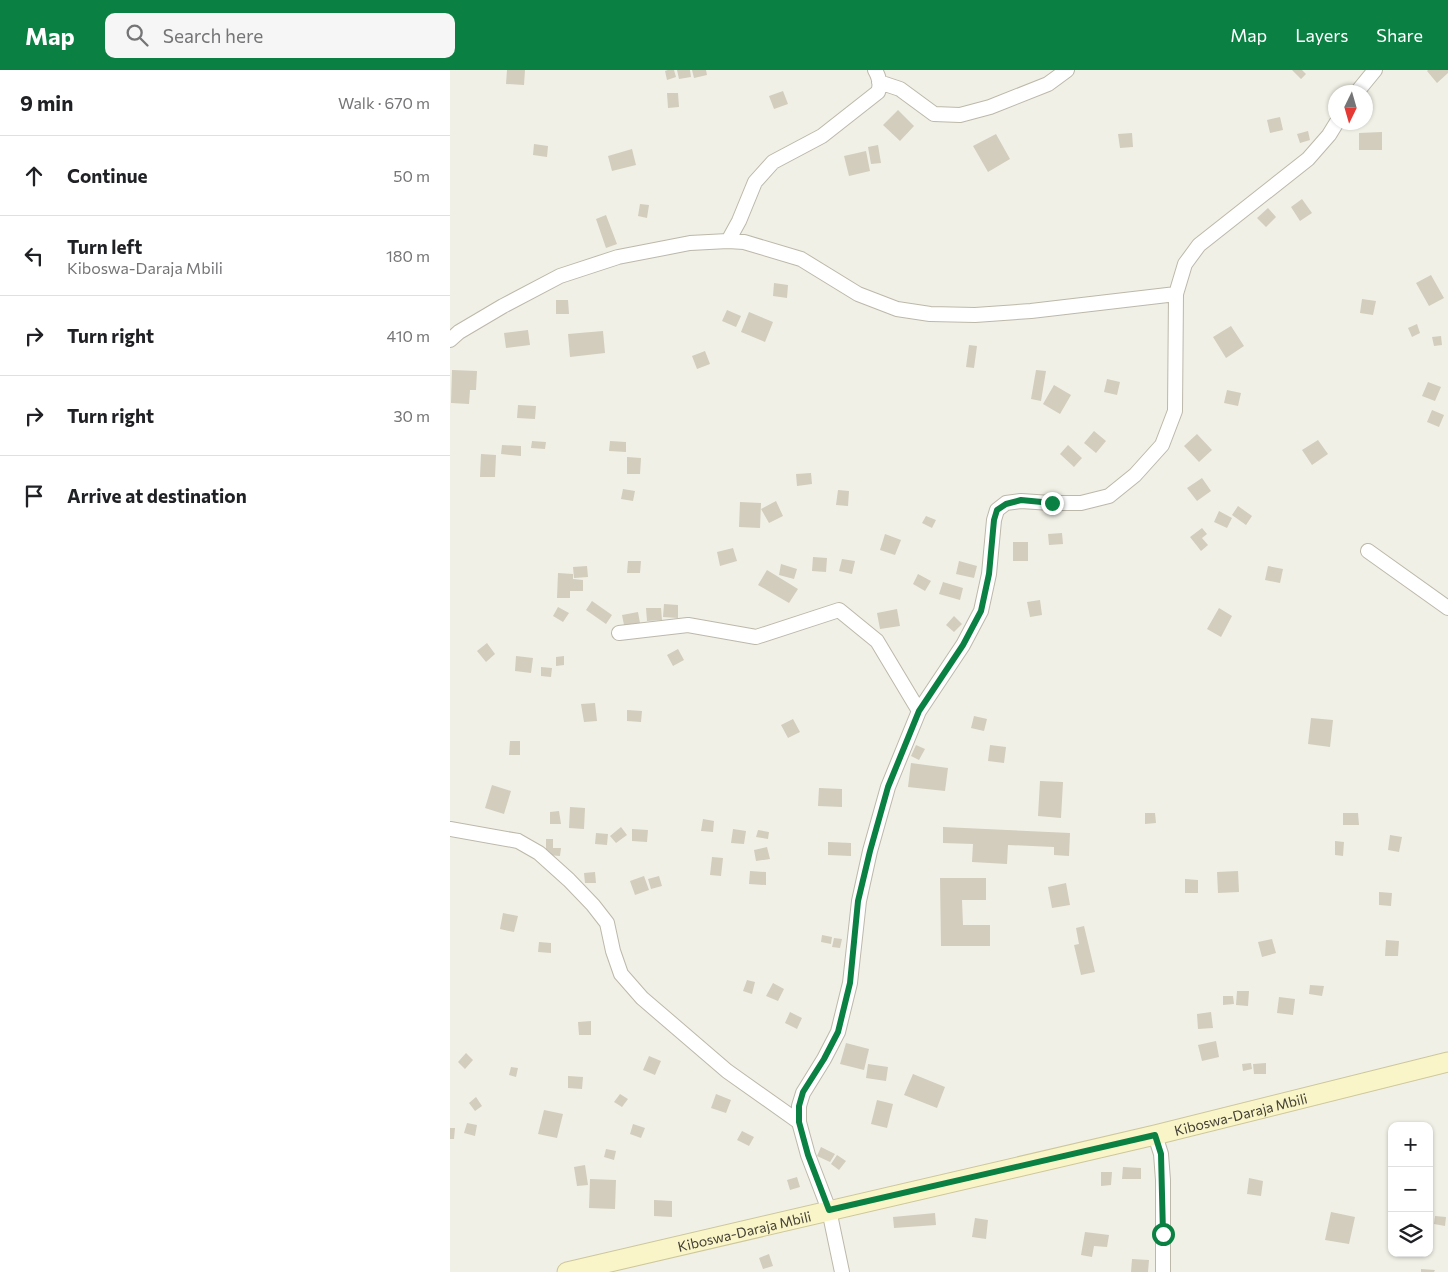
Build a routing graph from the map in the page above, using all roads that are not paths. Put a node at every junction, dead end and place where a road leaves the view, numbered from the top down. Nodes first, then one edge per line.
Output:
1 (1067, 70) edge
2 (1375, 70) edge
3 (877, 76) edge
4 (1363, 85) edge
5 (1332, 130) edge
6 (728, 241) junction
7 (1176, 294) junction
8 (450, 340) edge
9 (1368, 551) dead end
10 (1448, 608) edge
11 (619, 633) dead end
12 (919, 711) junction
13 (450, 829) edge
14 (1448, 1062) edge
15 (799, 1122) junction
16 (1155, 1135) junction
17 (829, 1210) junction
18 (567, 1272) edge
19 (842, 1272) edge
20 (1163, 1272) edge

1 - 3 street
2 - 4 street
3 - 6 street
5 - 7 street
6 - 7 street
6 - 8 street
7 - 12 street
9 - 10 street
11 - 12 street
12 - 15 street
13 - 15 street
14 - 16 main road, Kiboswa-Daraja Mbili
15 - 17 street
16 - 17 main road, Kiboswa-Daraja Mbili
16 - 20 street
17 - 18 main road, Kiboswa-Daraja Mbili
17 - 19 street

